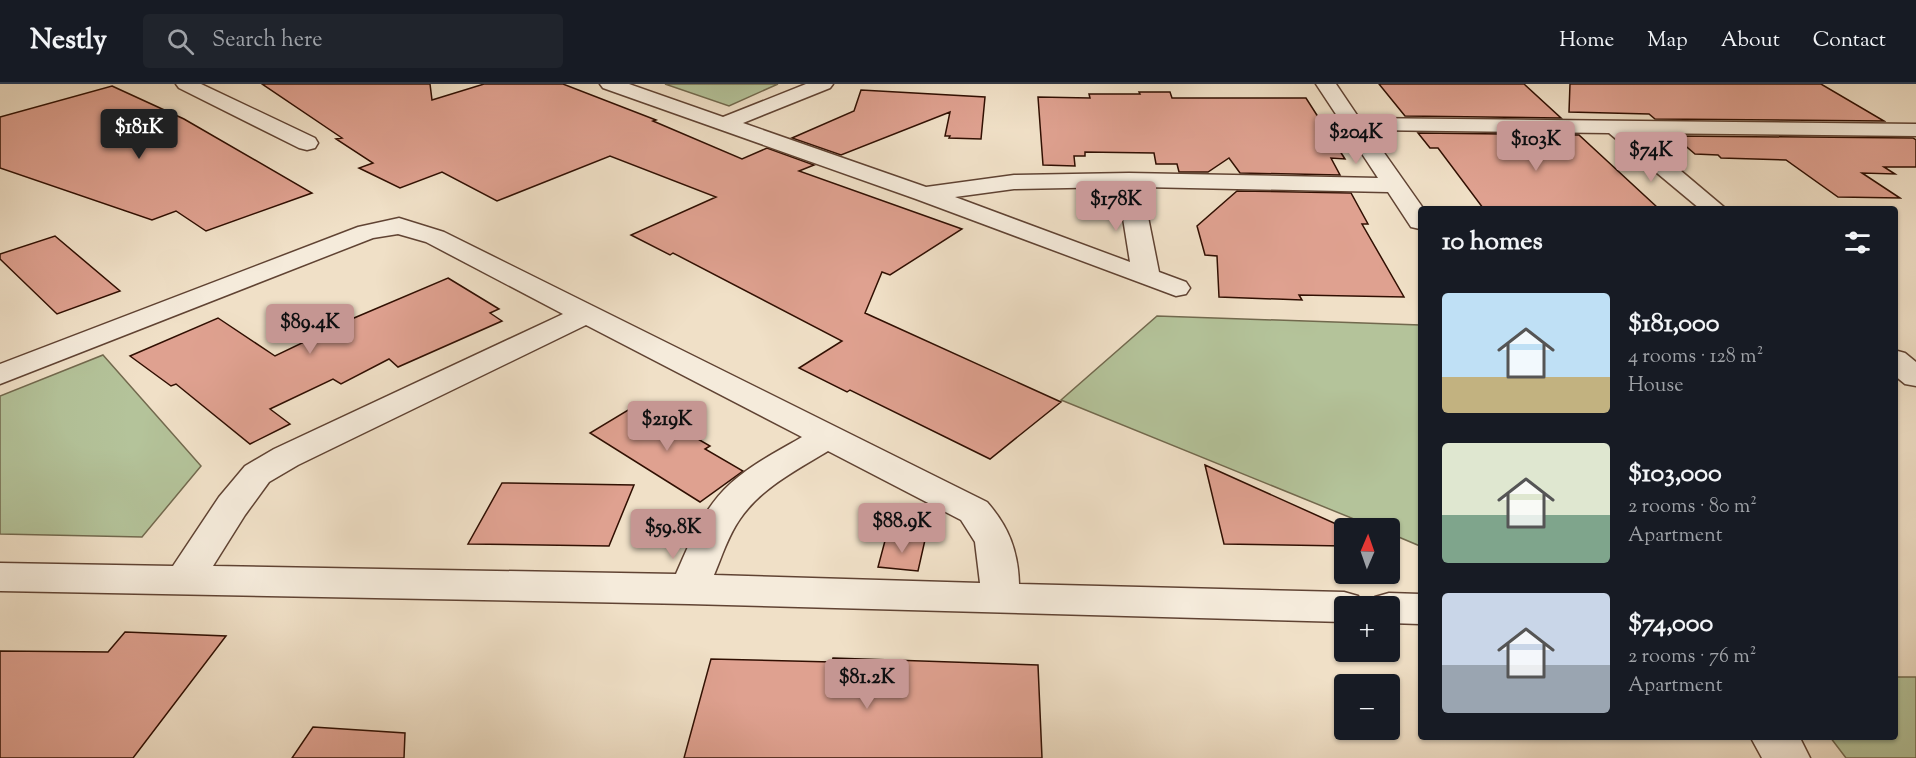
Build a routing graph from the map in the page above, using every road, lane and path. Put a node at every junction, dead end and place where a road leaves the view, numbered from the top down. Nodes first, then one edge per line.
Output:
1 (186, 84) edge
2 (610, 84) edge
3 (823, 84) edge
4 (1326, 84) edge
5 (723, 124) junction
6 (1353, 124) junction
7 (1615, 127) junction
8 (1916, 130) edge
9 (307, 143) dead end
10 (1129, 180) junction
11 (1395, 185) junction
12 (924, 194) junction
13 (1711, 206) edge
14 (1418, 219) edge
15 (1146, 276) junction
16 (1176, 288) dead end
17 (586, 314) junction
18 (1898, 362) edge
19 (0, 375) edge
20 (1916, 377) edge
21 (826, 437) junction
22 (0, 577) edge
23 (185, 579) junction
24 (689, 589) junction
25 (999, 599) junction
26 (1334, 607) edge
27 (1400, 608) edge
28 (1418, 609) edge
29 (1776, 740) edge
30 (1787, 758) edge

1 - 9 street
2 - 5 street
3 - 5 street
4 - 6 street
5 - 12 street
6 - 7 street
6 - 11 street
7 - 8 street
7 - 13 street
10 - 11 street
10 - 12 street
10 - 15 street
11 - 14 street
12 - 15 street
15 - 16 street
17 - 19 street
17 - 21 street
17 - 23 street
18 - 20 street
21 - 24 street
21 - 25 street
22 - 23 street
23 - 24 street
24 - 25 street
25 - 26 street
27 - 28 street
29 - 30 street

